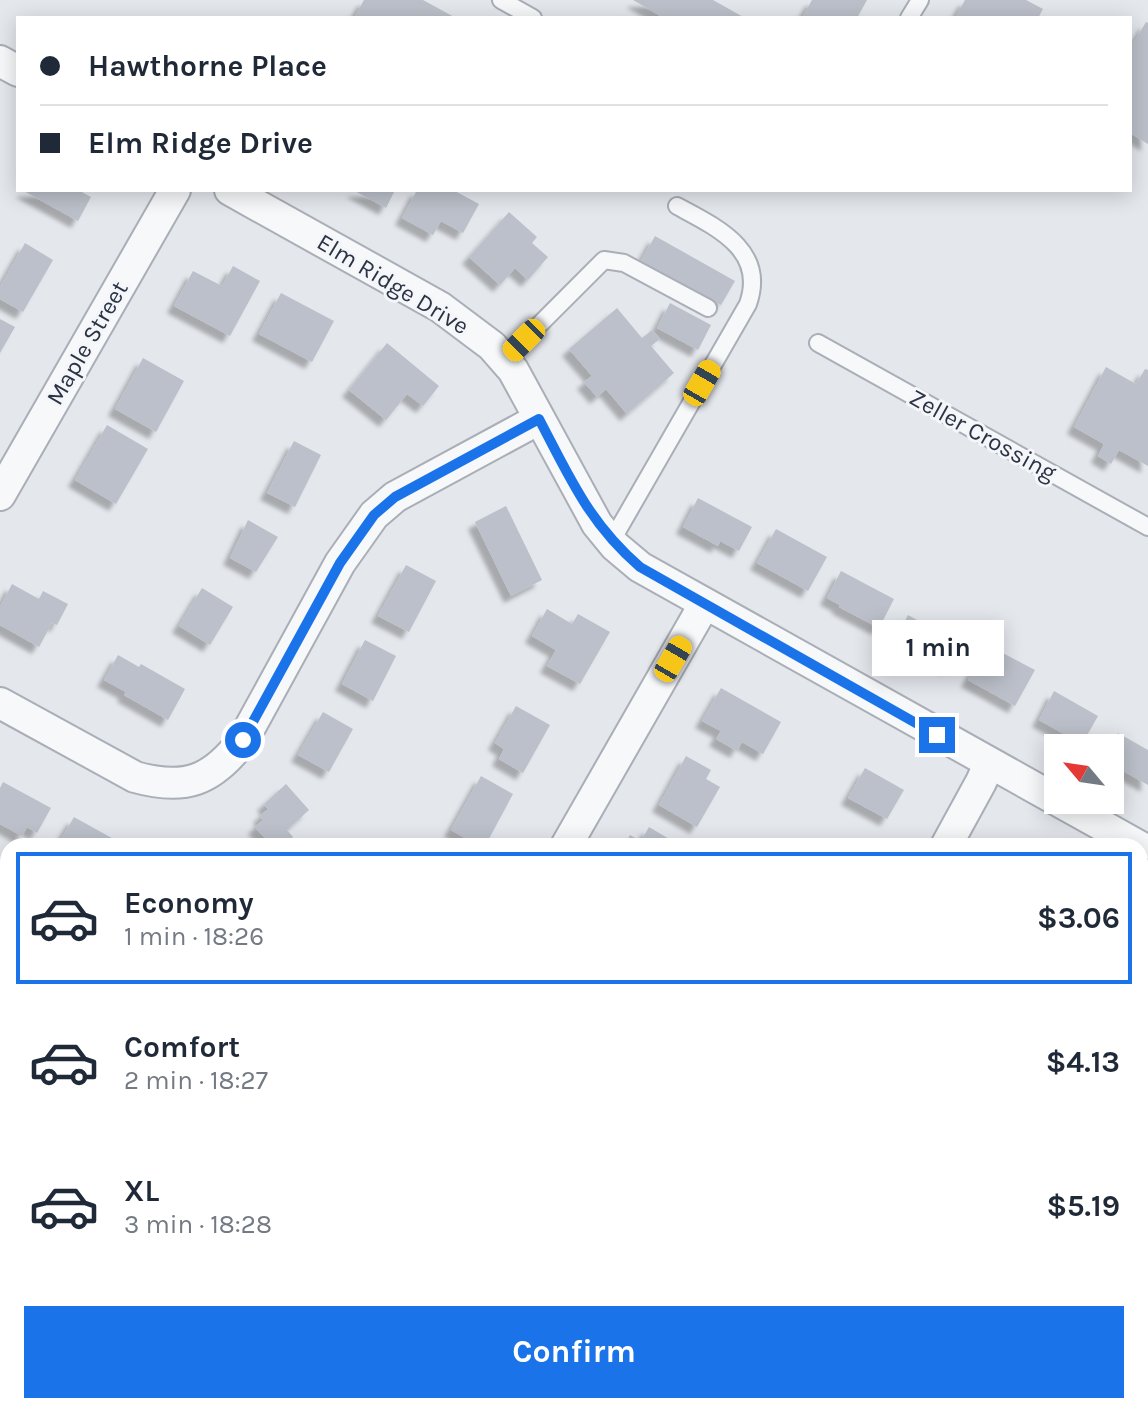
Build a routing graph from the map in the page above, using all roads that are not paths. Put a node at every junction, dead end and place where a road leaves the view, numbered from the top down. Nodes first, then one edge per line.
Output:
1 (501, 0) edge
2 (529, 16) edge
3 (174, 192) edge
4 (234, 192) edge
5 (677, 206) dead end
6 (708, 308) dead end
7 (818, 343) dead end
8 (504, 360) junction
9 (539, 419) junction
10 (0, 495) edge
11 (1148, 527) edge
12 (611, 542) junction
13 (704, 605) junction
14 (0, 703) edge
15 (989, 764) junction
16 (571, 838) edge
17 (950, 838) edge
18 (1124, 838) edge

1 - 2 lane
3 - 10 street, Maple Street
4 - 8 street, Elm Ridge Drive
5 - 12 lane
6 - 8 lane
7 - 11 lane, Zeller Crossing
8 - 9 street, Elm Ridge Drive
9 - 12 street, Elm Ridge Drive
9 - 14 street
12 - 13 street, Elm Ridge Drive
13 - 15 street, Elm Ridge Drive
13 - 16 street
15 - 17 street
15 - 18 street, Elm Ridge Drive

